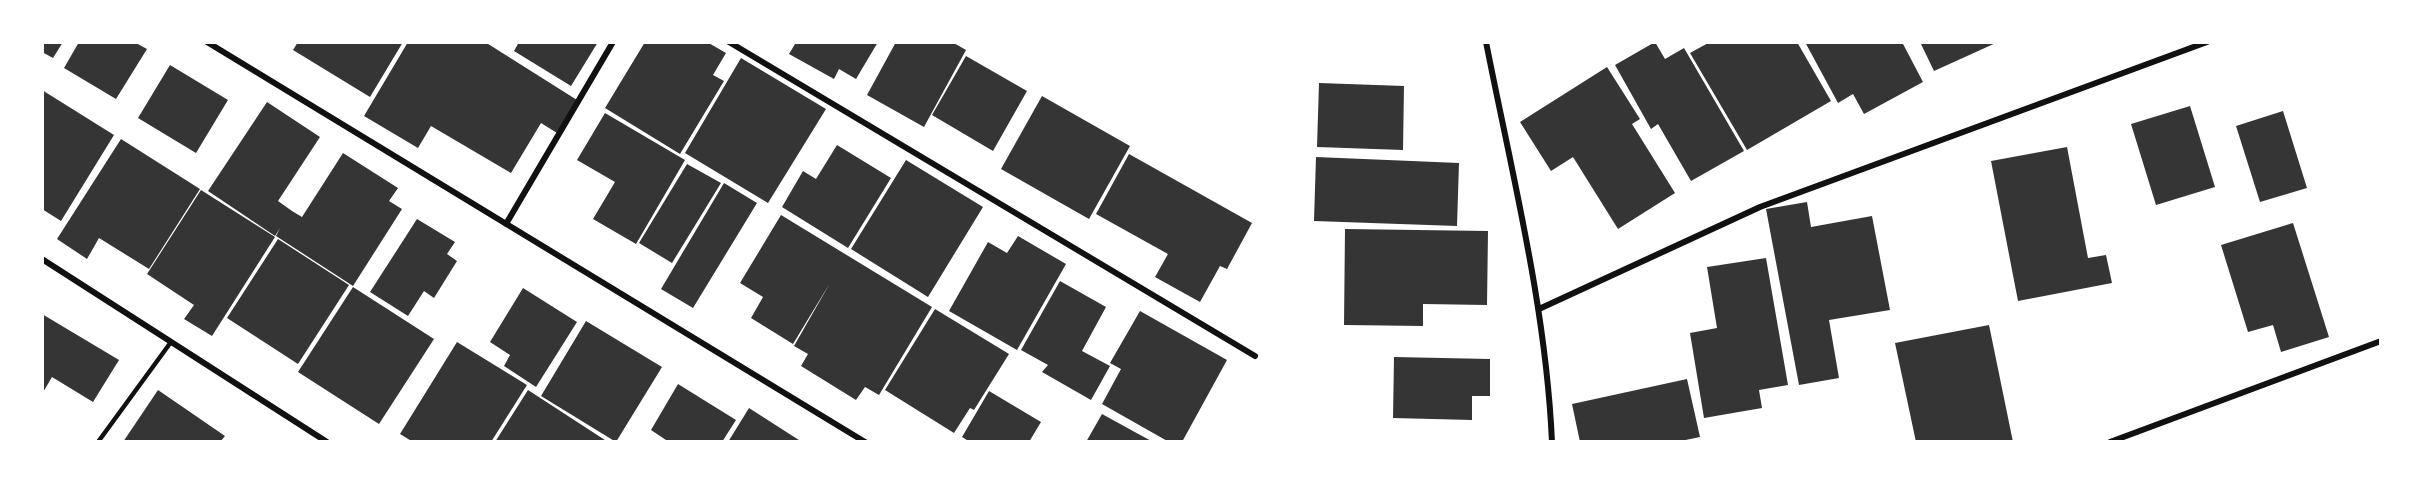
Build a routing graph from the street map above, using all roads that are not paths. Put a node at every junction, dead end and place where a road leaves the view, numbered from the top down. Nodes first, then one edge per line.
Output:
1 (207, 42) edge
2 (614, 42) edge
3 (729, 42) edge
4 (1486, 42) edge
5 (2207, 42) edge
6 (506, 224) junction
7 (42, 259) edge
8 (1539, 309) junction
9 (2381, 341) edge
10 (171, 342) junction
11 (1255, 356) dead end
12 (98, 442) edge
13 (327, 442) edge
14 (865, 442) edge
15 (1552, 442) edge
16 (2110, 442) edge

1 - 6 street
2 - 6 street
3 - 11 street
4 - 8 street
5 - 8 street
6 - 14 street
7 - 10 street
8 - 15 street
9 - 16 street
10 - 12 lane
10 - 13 street

